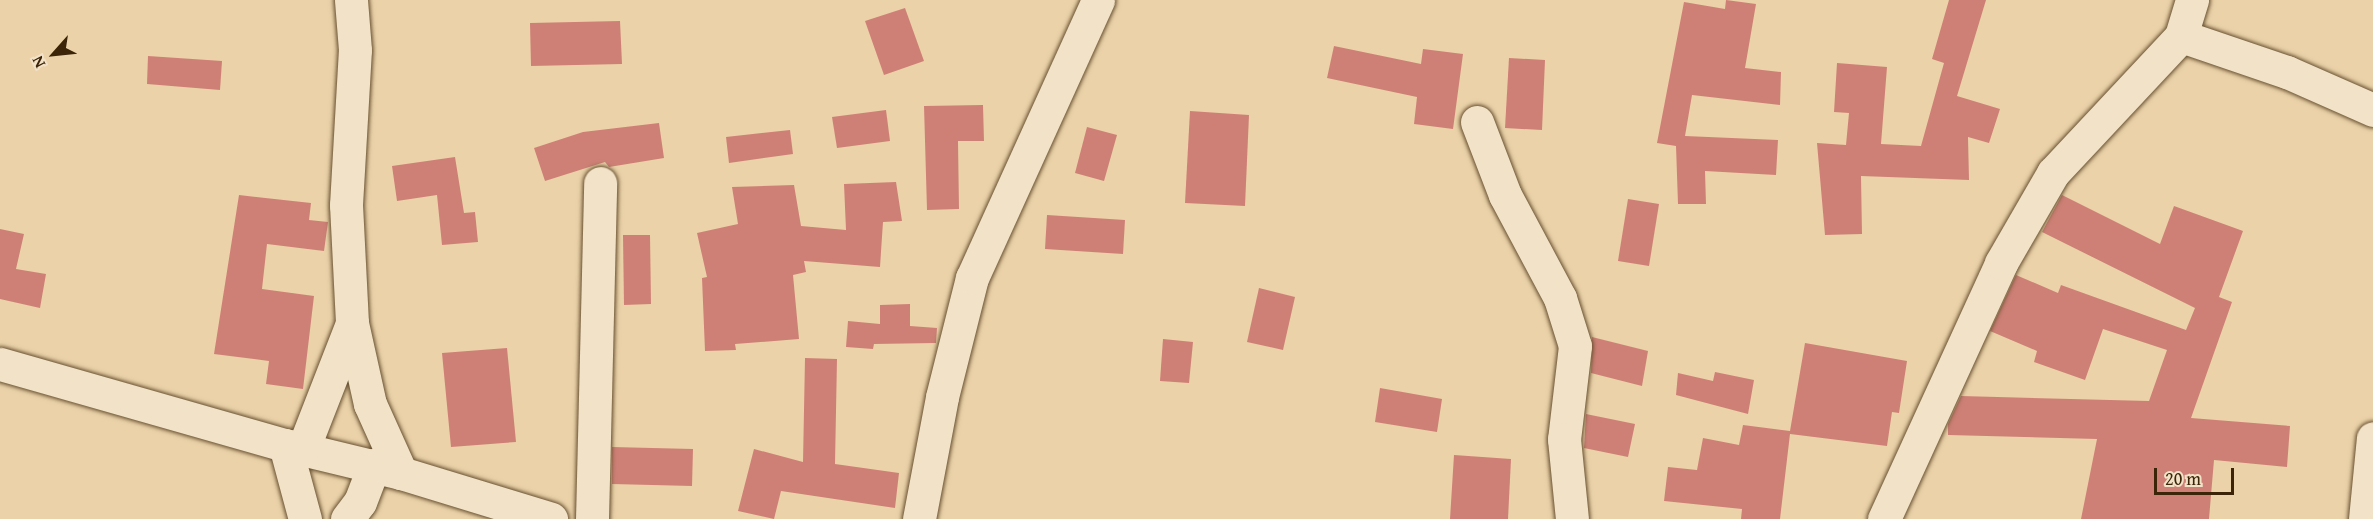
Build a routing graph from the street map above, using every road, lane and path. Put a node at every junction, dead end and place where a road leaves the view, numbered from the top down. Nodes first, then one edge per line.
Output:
1 (351, 0) edge
2 (1098, 0) edge
3 (2192, 0) edge
4 (2181, 36) junction
5 (2373, 110) edge
6 (1477, 122) dead end
7 (600, 183) dead end
8 (352, 323) junction
9 (0, 364) edge
10 (2373, 438) edge
11 (294, 447) junction
12 (388, 469) junction
13 (305, 519) edge
14 (347, 519) edge
15 (551, 519) edge
16 (592, 519) edge
17 (919, 519) edge
18 (1572, 519) edge
19 (1884, 519) edge
20 (2365, 519) edge

1 - 8 street
2 - 17 street
3 - 4 street
4 - 5 street
4 - 19 street
6 - 18 street
7 - 16 street
8 - 11 street
8 - 12 street
9 - 11 street
10 - 20 street
11 - 12 street
11 - 13 street
12 - 14 street
12 - 15 street

